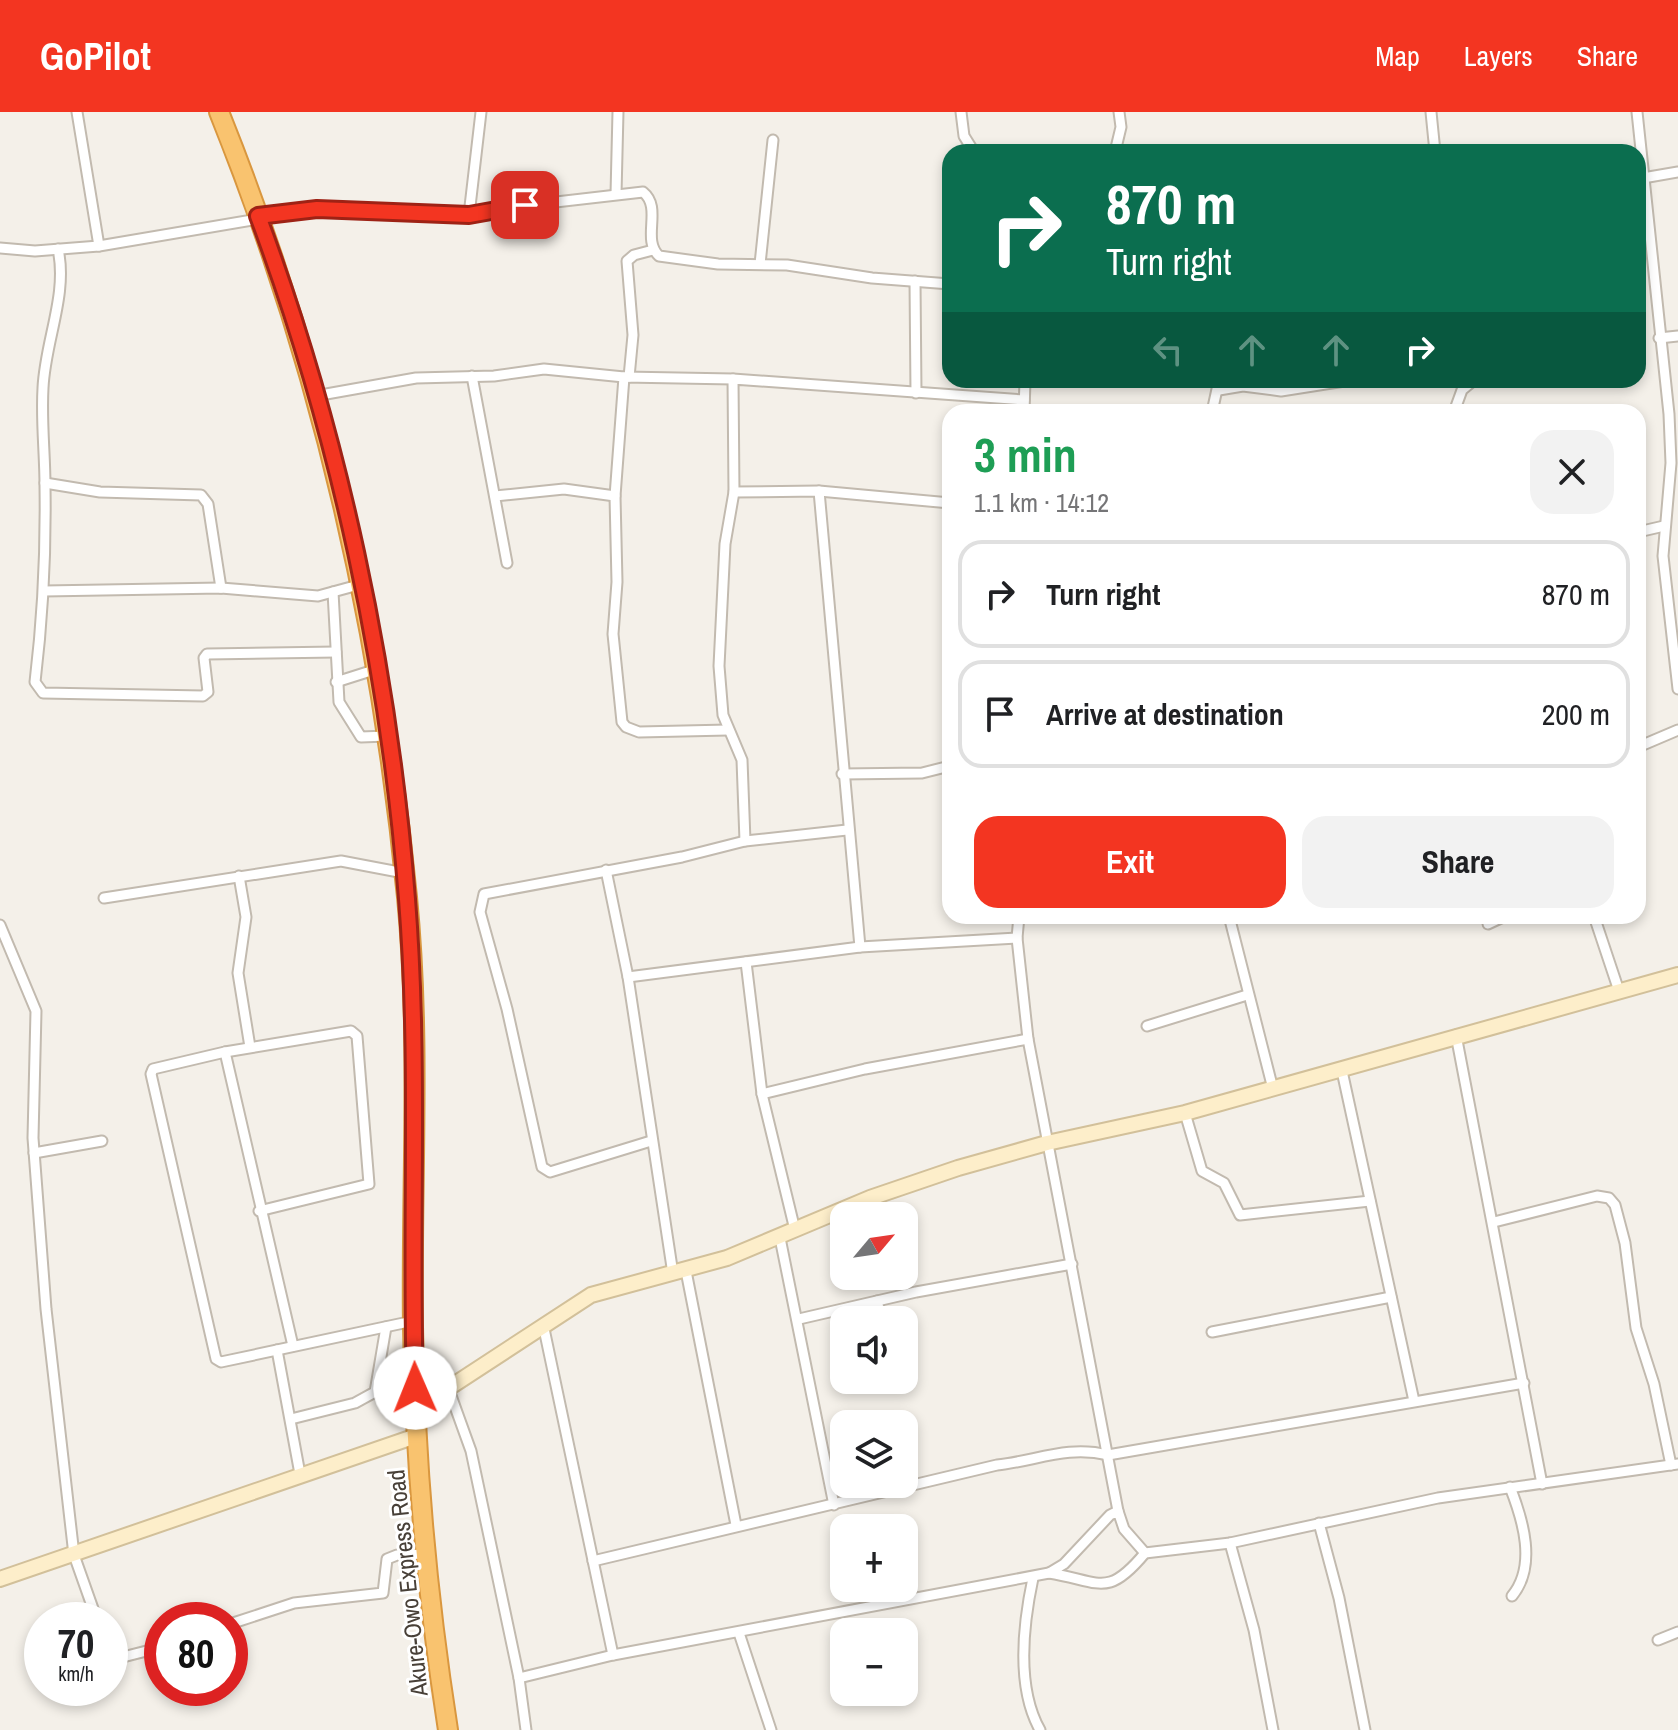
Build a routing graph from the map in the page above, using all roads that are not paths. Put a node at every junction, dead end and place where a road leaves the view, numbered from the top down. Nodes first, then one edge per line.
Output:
1 (77, 112) edge
2 (219, 112) edge
3 (481, 112) edge
4 (618, 112) edge
5 (961, 112) edge
6 (1119, 112) edge
7 (1431, 112) edge
8 (1637, 112) edge
9 (773, 140) dead end
10 (969, 144) edge
11 (1117, 144) edge
12 (1434, 144) edge
13 (1640, 144) edge
14 (1678, 172) edge
15 (1646, 177) edge
16 (616, 194) junction
17 (1646, 208) edge
18 (469, 215) junction
19 (258, 216) junction
20 (99, 246) junction
21 (75, 247) junction
22 (0, 248) edge
23 (58, 249) junction
24 (653, 250) junction
25 (760, 264) junction
26 (62, 267) junction
27 (915, 281) junction
28 (942, 283) edge
29 (1678, 336) edge
30 (1659, 338) junction
31 (472, 376) junction
32 (627, 377) junction
33 (733, 379) junction
34 (1025, 388) edge
35 (1258, 388) edge
36 (1300, 388) edge
37 (916, 393) junction
38 (315, 396) junction
39 (1024, 400) junction
40 (1024, 404) edge
41 (45, 483) junction
42 (819, 491) junction
43 (734, 492) junction
44 (495, 496) junction
45 (615, 496) junction
46 (942, 502) edge
47 (1664, 526) junction
48 (1646, 530) edge
49 (507, 563) dead end
50 (362, 584) junction
51 (221, 588) junction
52 (44, 591) junction
53 (333, 592) junction
54 (336, 652) junction
55 (377, 669) junction
56 (336, 682) junction
57 (1678, 689) edge
58 (728, 730) junction
59 (1678, 730) edge
60 (387, 736) junction
61 (1646, 744) edge
62 (942, 768) edge
63 (842, 774) junction
64 (847, 830) junction
65 (745, 841) junction
66 (606, 870) junction
67 (404, 873) junction
68 (239, 876) junction
69 (104, 898) dead end
70 (1018, 924) edge
71 (1231, 924) edge
72 (1597, 924) edge
73 (0, 925) edge
74 (1017, 938) junction
75 (860, 947) junction
76 (746, 962) junction
77 (1678, 975) edge
78 (628, 977) junction
79 (1619, 991) junction
80 (1247, 995) junction
81 (1147, 1026) dead end
82 (1456, 1035) junction
83 (1028, 1039) junction
84 (250, 1047) junction
85 (225, 1052) junction
86 (1342, 1071) junction
87 (1273, 1089) junction
88 (762, 1094) junction
89 (1185, 1113) junction
90 (102, 1141) dead end
91 (651, 1141) junction
92 (1047, 1143) junction
93 (34, 1153) junction
94 (1370, 1201) junction
95 (259, 1211) junction
96 (1494, 1222) junction
97 (795, 1230) junction
98 (780, 1238) junction
99 (1072, 1264) junction
100 (680, 1273) junction
101 (1391, 1297) junction
102 (877, 1301) junction
103 (878, 1306) edge
104 (799, 1319) junction
105 (413, 1321) junction
106 (543, 1324) junction
107 (386, 1327) junction
108 (1212, 1332) dead end
109 (293, 1346) junction
110 (277, 1350) junction
111 (1524, 1383) junction
112 (449, 1390) junction
113 (1414, 1401) junction
114 (415, 1410) junction
115 (291, 1419) junction
116 (416, 1436) junction
117 (1108, 1455) junction
118 (1674, 1464) edge
119 (300, 1474) junction
120 (1542, 1484) junction
121 (1510, 1487) junction
122 (834, 1505) junction
123 (1118, 1511) junction
124 (1319, 1523) junction
125 (736, 1525) junction
126 (1230, 1543) junction
127 (1145, 1553) junction
128 (425, 1554) junction
129 (74, 1555) junction
130 (593, 1561) junction
131 (1049, 1573) junction
132 (1033, 1578) junction
133 (0, 1579) edge
134 (1512, 1596) dead end
135 (91, 1602) edge
136 (248, 1618) edge
137 (1678, 1632) edge
138 (739, 1633) junction
139 (1658, 1640) dead end
140 (613, 1655) junction
141 (519, 1678) junction
142 (448, 1730) edge
143 (526, 1730) edge
144 (770, 1730) edge
145 (1040, 1730) edge
146 (1273, 1730) edge
147 (1365, 1730) edge

1 - 20 street
2 - 19 highway, Akure-Owo Express Road
3 - 18 street
4 - 16 street
5 - 10 street
6 - 11 street
7 - 12 street
8 - 13 street
9 - 25 street
14 - 15 street
16 - 18 street
16 - 24 street
17 - 30 street
18 - 19 street
19 - 20 street
19 - 38 highway, Akure-Owo Express Road
20 - 21 street
21 - 23 street
21 - 26 street
22 - 23 street
23 - 26 street
24 - 25 street
24 - 32 street
25 - 27 street
26 - 41 street
27 - 28 street
27 - 37 street
29 - 30 street
30 - 47 street
31 - 32 street
31 - 38 street
31 - 44 street
32 - 33 street
32 - 45 street
33 - 37 street
33 - 43 street
34 - 39 street
35 - 36 street
37 - 39 street
38 - 50 highway, Akure-Owo Express Road
39 - 40 street
41 - 51 street
41 - 52 street
42 - 43 street
42 - 46 street
42 - 63 street
43 - 58 street
44 - 45 street
44 - 49 street
45 - 58 street
47 - 48 street
47 - 57 street
50 - 53 street
50 - 55 highway, Akure-Owo Express Road
51 - 52 street
51 - 53 street
52 - 54 street
53 - 54 street
54 - 56 street
55 - 56 street
55 - 60 highway, Akure-Owo Express Road
56 - 60 street
58 - 65 street
59 - 61 street
60 - 67 highway, Akure-Owo Express Road
62 - 63 street
63 - 64 street
64 - 65 street
64 - 75 street
65 - 66 street
66 - 78 street
66 - 91 street
67 - 68 street
67 - 105 highway, Akure-Owo Express Road
68 - 69 street
68 - 84 street
70 - 74 street
71 - 80 street
72 - 79 street
73 - 93 street
74 - 75 street
74 - 83 street
75 - 76 street
76 - 78 street
76 - 88 street
77 - 79 street
78 - 91 street
79 - 82 street
80 - 81 street
80 - 87 street
82 - 86 street
82 - 96 street
83 - 88 street
83 - 92 street
84 - 85 street
84 - 95 street
85 - 95 street
85 - 110 street
86 - 87 street
86 - 94 street
87 - 89 street
88 - 97 street
89 - 92 street
89 - 94 street
90 - 93 street
91 - 100 street
92 - 97 street
92 - 99 street
93 - 129 street
94 - 101 street
95 - 109 street
96 - 111 street
96 - 118 street
97 - 98 street
98 - 100 street
98 - 104 street
99 - 102 street
99 - 117 street
100 - 106 street
100 - 125 street
101 - 108 street
101 - 113 street
102 - 103 street
102 - 104 street
104 - 122 street
105 - 107 street
105 - 114 highway, Akure-Owo Express Road
106 - 112 street
106 - 130 street
107 - 109 street
107 - 115 street
109 - 110 street
110 - 115 street
111 - 113 street
111 - 120 street
112 - 114 street
112 - 141 street
113 - 117 street
114 - 116 highway, Akure-Owo Express Road
115 - 119 street
116 - 119 street
116 - 128 highway, Akure-Owo Express Road
117 - 122 street
117 - 123 street
118 - 120 street
119 - 129 street
120 - 121 street
121 - 124 street
121 - 134 street
122 - 125 street
123 - 127 street
123 - 131 street
124 - 126 street
124 - 147 street
125 - 130 street
126 - 127 street
126 - 146 street
127 - 131 street
128 - 136 street
128 - 142 highway, Akure-Owo Express Road
129 - 133 street
129 - 135 street
130 - 140 street
131 - 132 street
132 - 138 street
132 - 145 street
137 - 139 street
138 - 140 street
138 - 144 street
140 - 141 street
141 - 143 street

